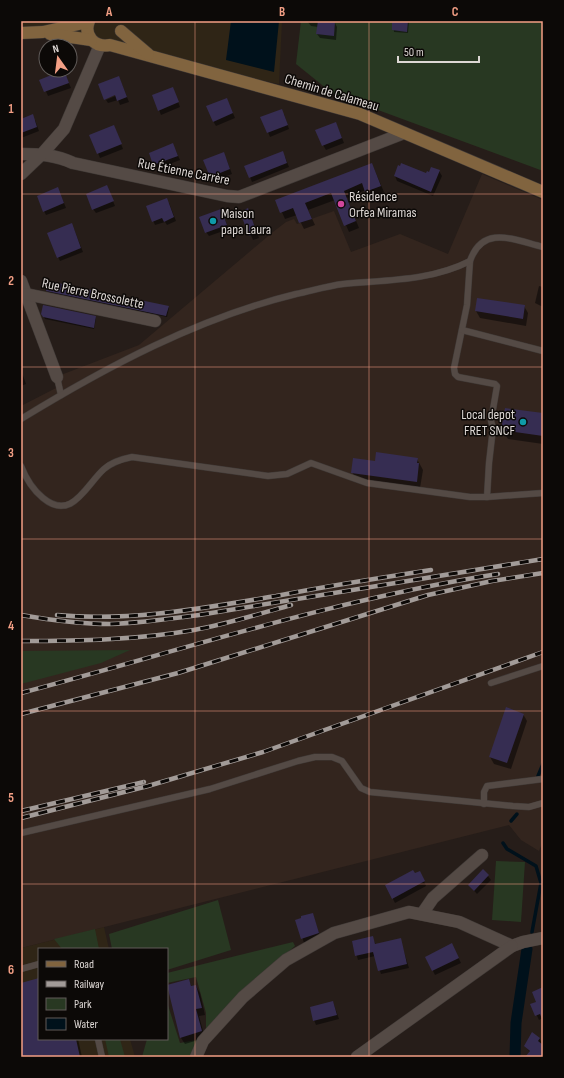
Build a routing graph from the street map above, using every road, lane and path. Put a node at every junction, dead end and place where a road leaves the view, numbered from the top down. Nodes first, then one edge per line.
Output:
1 (88, 22) edge
2 (120, 26) edge
3 (43, 32) junction
4 (21, 33) edge
5 (100, 44) junction
6 (150, 56) junction
7 (404, 133) junction
8 (21, 154) edge
9 (42, 154) junction
10 (21, 174) edge
11 (543, 192) edge
12 (543, 247) edge
13 (470, 261) junction
14 (21, 281) edge
15 (26, 294) junction
16 (155, 321) dead end
17 (462, 330) junction
18 (543, 351) edge
19 (57, 377) joint
20 (61, 395) junction
21 (21, 419) edge
22 (21, 466) edge
23 (543, 493) edge
24 (487, 497) junction
25 (543, 666) edge
26 (491, 683) dead end
27 (543, 779) edge
28 (543, 803) edge
29 (484, 804) junction
30 (21, 833) edge
31 (482, 856) dead end
32 (422, 914) junction
33 (543, 938) edge
34 (512, 946) junction
35 (38, 964) edge
36 (21, 969) edge
37 (98, 1040) edge
38 (102, 1057) edge
39 (196, 1057) edge
40 (357, 1057) edge

1 - 3 main road, Chemin de Calameau
1 - 5 main road, Chemin de Calameau
2 - 5 main road, Chemin de Calameau
2 - 6 main road, Chemin de Calameau
3 - 4 main road, Chemin de Calameau
3 - 5 main road, Chemin de Calameau
5 - 6 main road, Chemin de Calameau
5 - 9 street
6 - 7 main road, Chemin de Calameau
7 - 9 street, Rue Étienne Carrère
7 - 11 main road, Chemin de Calameau
8 - 9 street, Rue Étienne Carrère
9 - 10 street
12 - 13 lane
13 - 17 lane
13 - 20 lane
14 - 15 street, Rue Pierre Brossolette
15 - 16 street, Rue Pierre Brossolette
15 - 19 street, Rue Pierre Brossolette
17 - 18 lane
17 - 24 lane
19 - 20 lane
20 - 21 lane
22 - 24 lane
23 - 24 lane
25 - 26 lane
27 - 29 lane
28 - 29 lane
29 - 30 lane
31 - 32 street
32 - 34 street
32 - 39 street
33 - 34 street
34 - 40 street
35 - 36 lane
37 - 38 lane

